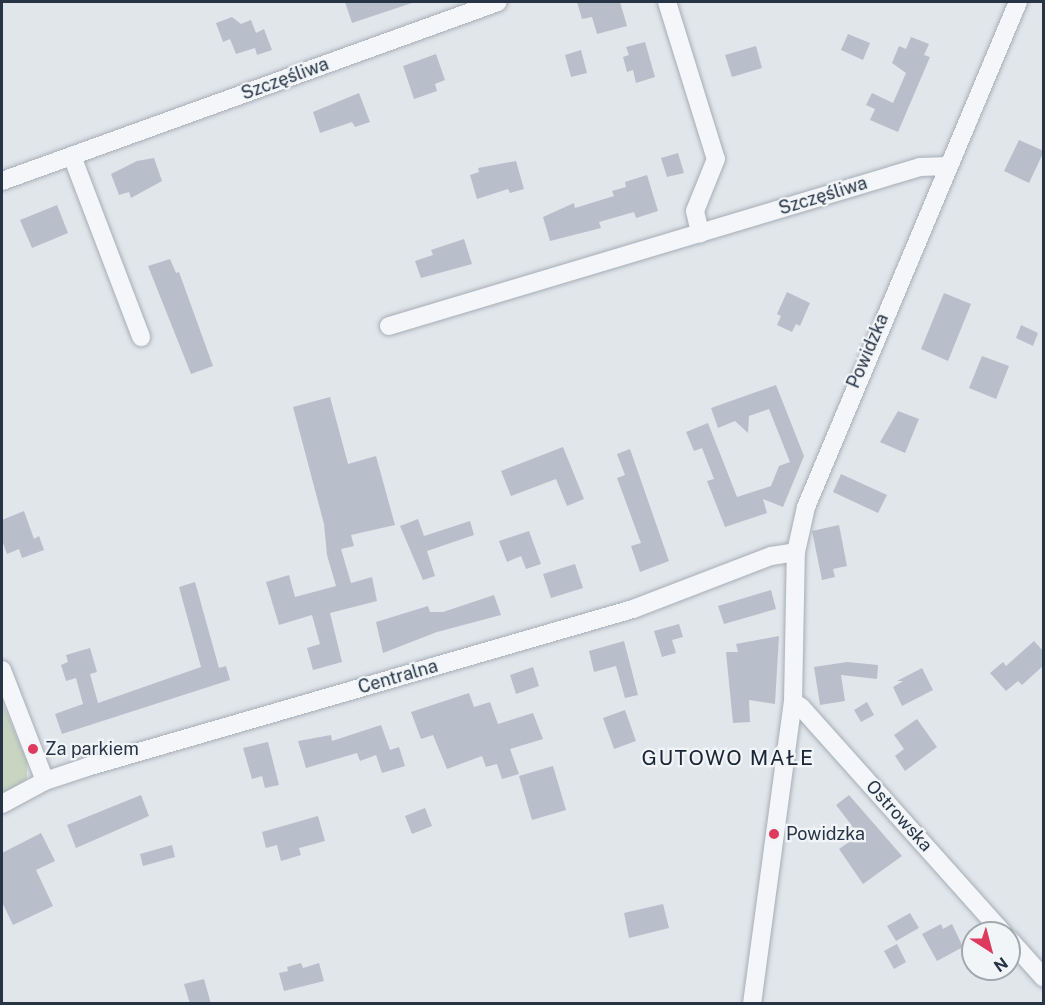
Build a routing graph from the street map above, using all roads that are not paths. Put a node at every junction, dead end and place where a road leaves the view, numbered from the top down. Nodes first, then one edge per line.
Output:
1 (498, 2) edge
2 (667, 2) edge
3 (1018, 2) edge
4 (72, 156) junction
5 (947, 166) junction
6 (2, 181) edge
7 (700, 233) junction
8 (389, 326) dead end
9 (141, 337) dead end
10 (796, 552) junction
11 (2, 670) edge
12 (793, 702) junction
13 (45, 781) junction
14 (2, 804) edge
15 (993, 921) edge
16 (1021, 952) edge
17 (1044, 978) edge
18 (752, 1004) edge

1 - 4 street, Szczęśliwa
2 - 7 street
3 - 5 street, Powidzka
4 - 6 street, Szczęśliwa
4 - 9 street
5 - 7 street, Szczęśliwa
5 - 10 street, Powidzka
7 - 8 street, Szczęśliwa
10 - 12 street, Powidzka
10 - 13 street, Centralna
11 - 13 street
12 - 15 street, Ostrowska
12 - 18 street, Powidzka
13 - 14 street, Centralna
16 - 17 street

